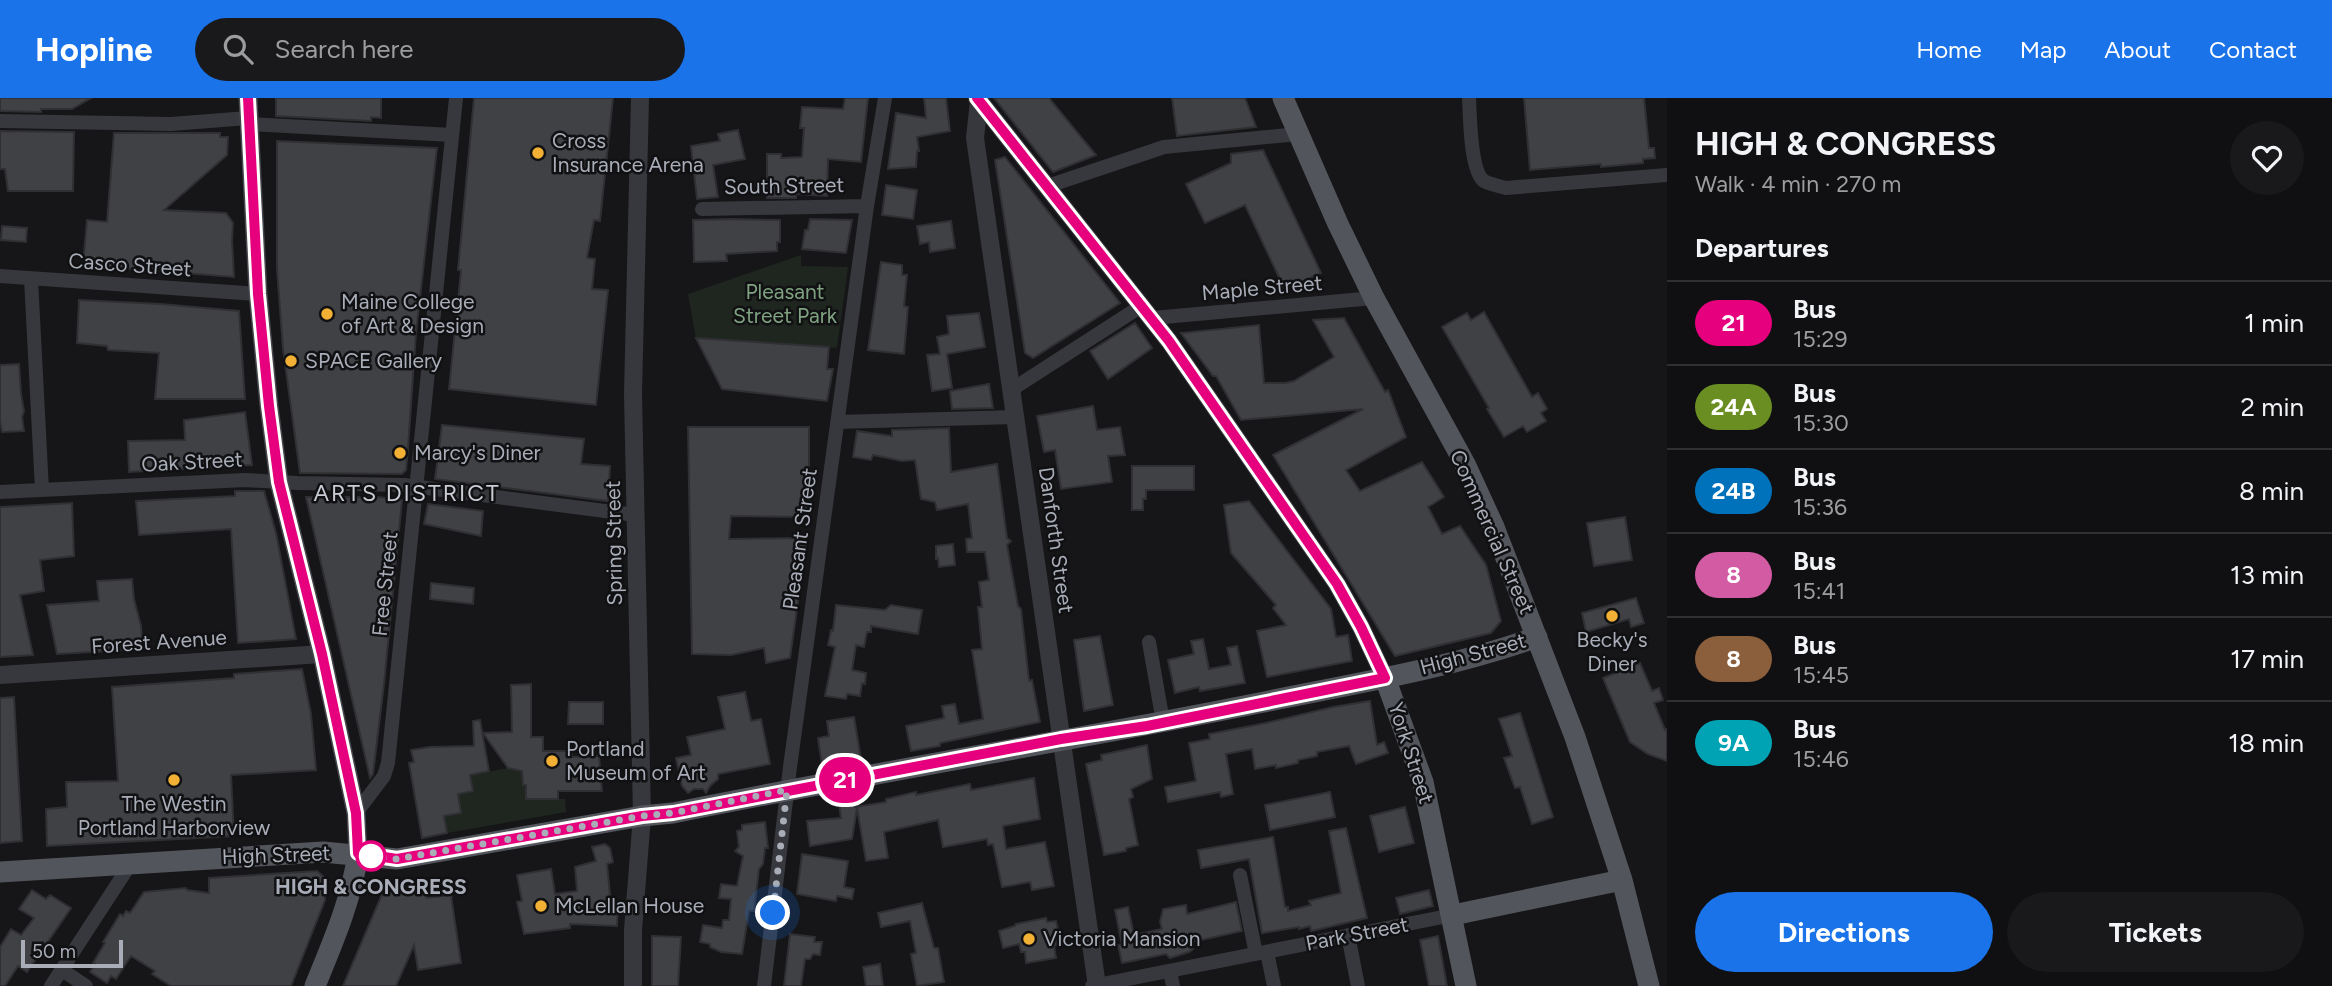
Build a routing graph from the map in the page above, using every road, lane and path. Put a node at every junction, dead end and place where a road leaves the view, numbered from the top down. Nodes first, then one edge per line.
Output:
1 (248, 98) edge
2 (456, 98) edge
3 (640, 98) edge
4 (885, 98) edge
5 (1283, 98) edge
6 (1469, 98) edge
7 (978, 100) edge
8 (0, 121) edge
9 (249, 121) junction
10 (1298, 134) junction
11 (452, 135) junction
12 (1667, 175) edge
13 (1048, 187) junction
14 (867, 206) junction
15 (702, 209) dead end
16 (0, 276) edge
17 (31, 279) junction
18 (258, 294) junction
19 (1374, 298) junction
20 (1148, 312) junction
21 (1011, 390) junction
22 (1015, 417) junction
23 (837, 422) junction
24 (279, 482) junction
25 (417, 487) junction
26 (42, 490) junction
27 (0, 492) edge
28 (636, 515) junction
29 (1537, 637) junction
30 (1149, 642) dead end
31 (322, 654) junction
32 (0, 675) edge
33 (1385, 678) junction
34 (1163, 722) junction
35 (1061, 739) junction
36 (787, 790) junction
37 (356, 813) junction
38 (642, 816) junction
39 (358, 853) junction
40 (131, 863) junction
41 (0, 872) edge
42 (1240, 875) dead end
43 (1622, 880) junction
44 (1453, 915) junction
45 (1348, 935) junction
46 (1262, 953) junction
47 (62, 970) junction
48 (1170, 971) junction
49 (51, 986) edge
50 (86, 986) edge
51 (315, 986) edge
52 (633, 986) edge
53 (764, 986) edge
54 (1096, 986) edge
55 (1173, 986) edge
56 (1274, 986) edge
57 (1358, 986) edge
58 (1466, 986) edge
59 (1649, 986) edge

1 - 9 main road
2 - 11 street, Free Street
3 - 28 street, Spring Street
4 - 14 street, Pleasant Street
5 - 10 main road, Commercial Street
6 - 12 street
7 - 13 street, York Street
7 - 21 street, Danforth Street
8 - 9 street
9 - 11 street
9 - 18 main road
10 - 13 street
10 - 19 main road, Commercial Street
11 - 25 street, Free Street
13 - 20 street, York Street
14 - 15 street, South Street
14 - 23 street, Pleasant Street
16 - 17 street, Casco Street
17 - 18 street, Casco Street
17 - 26 street
18 - 24 main road
19 - 20 street, Maple Street
19 - 29 main road, Commercial Street
20 - 21 street, Maple Street
20 - 33 street, York Street
21 - 22 street, Danforth Street
22 - 23 street
22 - 35 street, Danforth Street
23 - 36 street, Pleasant Street
24 - 25 street, Oak Street
24 - 26 street, Oak Street
24 - 31 main road
25 - 28 street, Oak Street
25 - 37 street, Free Street
26 - 27 street, Oak Street
28 - 38 street, Spring Street
29 - 33 main road, High Street
29 - 43 main road, Commercial Street
30 - 34 street
31 - 32 street, Forest Avenue
31 - 37 main road
33 - 34 main road, High Street
33 - 44 main road, York Street
34 - 35 main road, High Street
35 - 36 main road, High Street
35 - 54 street, Danforth Street
36 - 38 main road, High Street
36 - 53 street, Pleasant Street
37 - 39 main road
38 - 39 main road, High Street
38 - 52 street, Spring Street
39 - 40 main road, High Street
39 - 51 main road
40 - 41 main road, High Street
40 - 47 street
42 - 46 street
43 - 44 main road, Park Street
43 - 59 main road, Commercial Street
44 - 45 street, Park Street
44 - 58 main road, York Street
45 - 46 street, Park Street
45 - 57 street
46 - 48 street, Park Street
46 - 56 street
47 - 49 street
47 - 50 street
48 - 54 street, Park Street
48 - 55 street

